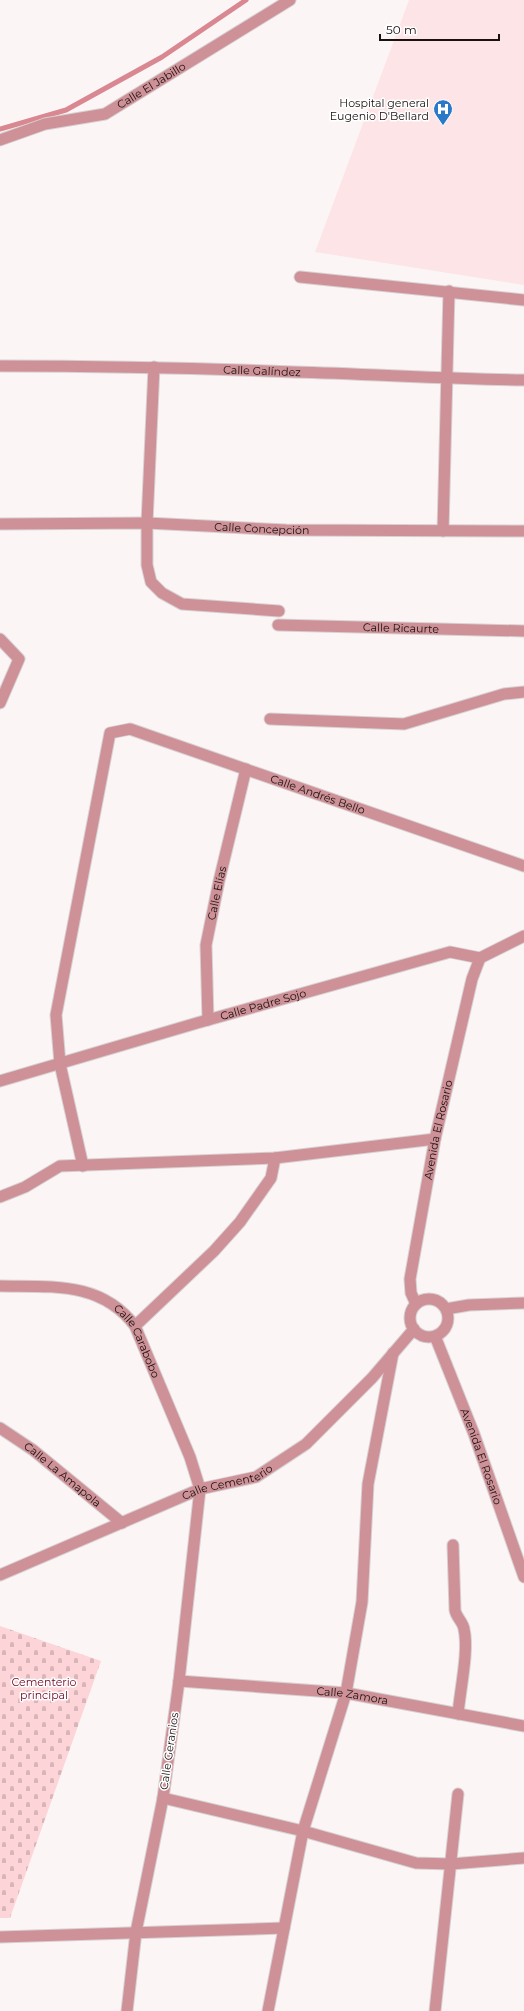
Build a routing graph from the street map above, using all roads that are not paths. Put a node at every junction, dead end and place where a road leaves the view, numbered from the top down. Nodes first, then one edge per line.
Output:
1 (290, 0) edge
2 (0, 140) edge
3 (300, 276) dead end
4 (449, 291) junction
5 (524, 300) edge
6 (0, 366) edge
7 (154, 367) junction
8 (446, 379) junction
9 (524, 380) edge
10 (147, 523) junction
11 (0, 524) edge
12 (443, 531) junction
13 (524, 532) edge
14 (279, 611) dead end
15 (278, 625) dead end
16 (524, 631) edge
17 (0, 638) edge
18 (524, 692) edge
19 (0, 703) edge
20 (270, 719) dead end
21 (246, 769) junction
22 (524, 866) edge
23 (524, 936) edge
24 (480, 958) junction
25 (208, 1020) junction
26 (60, 1064) junction
27 (0, 1081) edge
28 (435, 1139) junction
29 (274, 1158) junction
30 (83, 1166) junction
31 (0, 1197) edge
32 (0, 1286) edge
33 (524, 1303) edge
34 (416, 1304) junction
35 (446, 1309) junction
36 (135, 1326) junction
37 (414, 1329) junction
38 (435, 1336) junction
39 (393, 1353) junction
40 (0, 1428) edge
41 (200, 1489) junction
42 (122, 1523) junction
43 (453, 1545) dead end
44 (0, 1575) edge
45 (524, 1577) edge
46 (179, 1681) junction
47 (346, 1694) junction
48 (458, 1714) junction
49 (524, 1726) edge
50 (458, 1794) dead end
51 (163, 1798) junction
52 (303, 1831) junction
53 (524, 1858) edge
54 (451, 1864) junction
55 (284, 1928) junction
56 (136, 1932) junction
57 (0, 1937) edge
58 (128, 2011) edge
59 (268, 2011) edge
60 (435, 2011) edge

1 - 2 street, Calle El Jabillo
3 - 4 street
4 - 5 street
4 - 8 street
6 - 7 street, Calle Galíndez
7 - 8 street, Calle Galíndez
7 - 10 street
8 - 9 street, Calle Galíndez
8 - 12 street
10 - 11 street, Calle Concepción
10 - 12 street, Calle Concepción
10 - 14 street
12 - 13 street, Calle Concepción
15 - 16 street, Calle Ricaurte
17 - 19 street
18 - 20 street
21 - 22 street, Calle Andrés Bello
21 - 25 street, Calle Elías
21 - 26 street, Calle Andrés Bello
23 - 24 street
24 - 25 street, Calle Padre Sojo
24 - 28 street, Avenida El Rosario
25 - 26 street, Calle Padre Sojo
26 - 27 street, Calle Padre Sojo
26 - 30 street
28 - 29 street
28 - 34 street, Avenida El Rosario
29 - 30 street
29 - 36 street
30 - 31 street
32 - 36 street, Calle Carabobo
33 - 35 street
34 - 35 street
34 - 37 street, Avenida El Rosario
35 - 38 street
36 - 41 street, Calle Carabobo
37 - 38 street
37 - 39 street, Calle Cementerio
38 - 45 street, Avenida El Rosario
39 - 41 street, Calle Cementerio
39 - 47 street
40 - 42 street, Calle La Amapola
41 - 42 street, Calle Cementerio
41 - 46 street, Calle Geranios
42 - 44 street, Calle Cementerio
43 - 48 street
46 - 47 street, Calle Zamora
46 - 51 street, Calle Geranios
47 - 48 street, Calle Zamora
47 - 52 street
48 - 49 street, Calle Zamora
50 - 54 street
51 - 52 street
51 - 56 street, Calle Geranios
52 - 54 street
52 - 55 street
53 - 54 street
54 - 60 street
55 - 56 street
55 - 59 street
56 - 57 street
56 - 58 street, Calle Geranios

